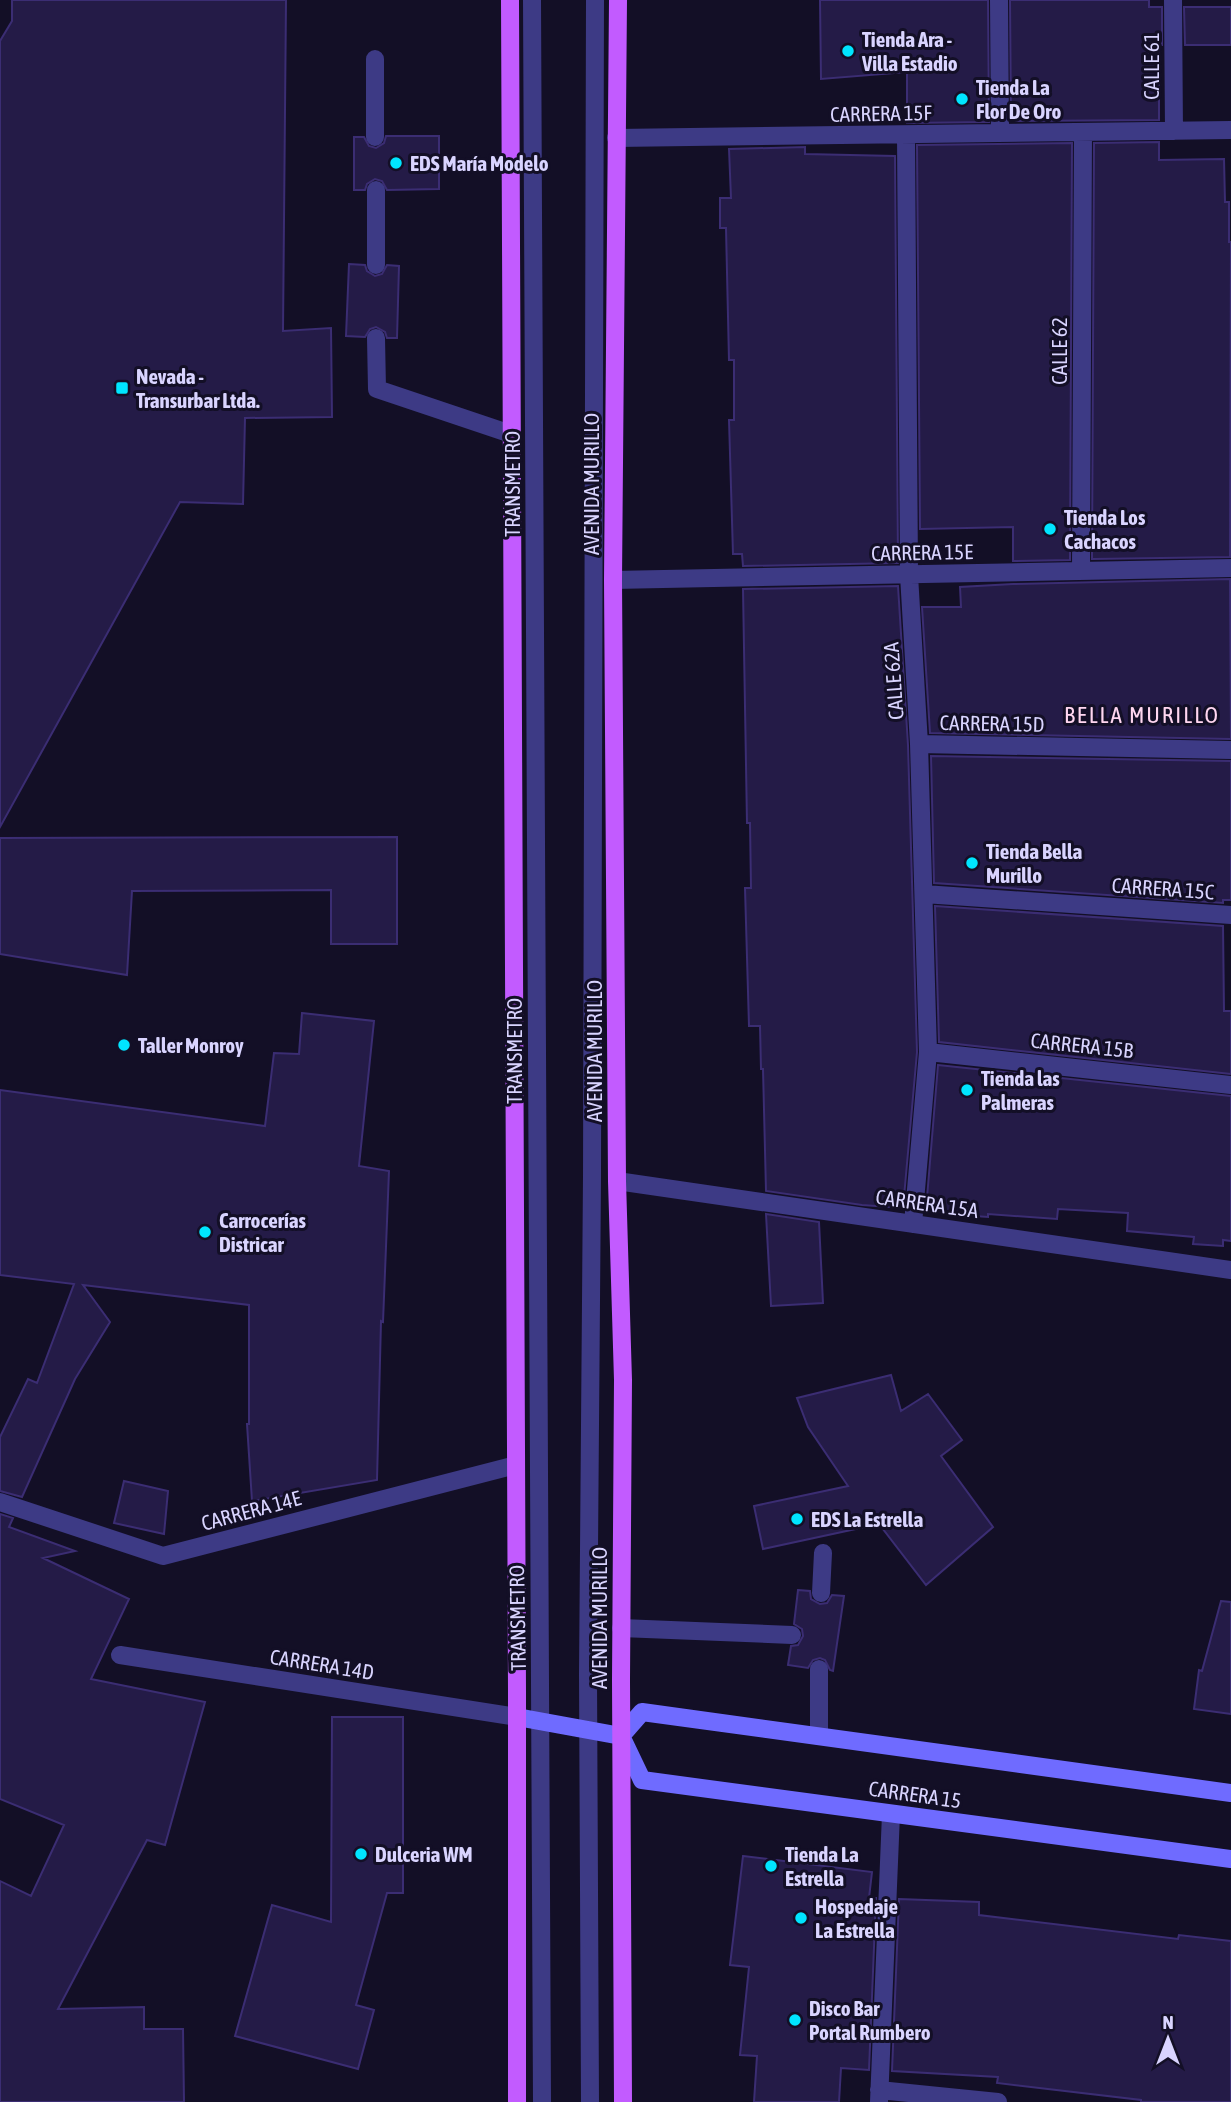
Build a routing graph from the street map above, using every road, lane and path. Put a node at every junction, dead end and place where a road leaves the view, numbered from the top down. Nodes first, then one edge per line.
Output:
1 (510, 0) edge
2 (532, 0) edge
3 (594, 0) edge
4 (618, 0) edge
5 (999, 0) edge
6 (1173, 0) edge
7 (375, 59) dead end
8 (1231, 130) edge
9 (1174, 131) junction
10 (1083, 132) junction
11 (1000, 133) junction
12 (906, 135) junction
13 (375, 136) dead end
14 (615, 138) junction
15 (376, 190) dead end
16 (376, 265) dead end
17 (376, 338) dead end
18 (511, 434) junction
19 (1231, 568) edge
20 (1081, 571) junction
21 (909, 575) junction
22 (613, 580) junction
23 (919, 744) junction
24 (1231, 750) edge
25 (924, 894) junction
26 (1231, 915) edge
27 (928, 1052) junction
28 (1231, 1085) edge
29 (617, 1181) junction
30 (913, 1224) junction
31 (1231, 1270) edge
32 (516, 1465) junction
33 (0, 1502) edge
34 (823, 1553) dead end
35 (821, 1593) dead end
36 (621, 1628) junction
37 (792, 1635) dead end
38 (120, 1655) dead end
39 (819, 1669) dead end
40 (517, 1717) junction
41 (542, 1721) junction
42 (588, 1730) junction
43 (621, 1736) junction
44 (819, 1736) junction
45 (1231, 1793) edge
46 (891, 1814) junction
47 (1231, 1859) edge
48 (879, 2096) edge
49 (517, 2102) edge
50 (542, 2102) edge
51 (590, 2102) edge
52 (623, 2102) edge
53 (998, 2102) edge

1 - 18 main road
2 - 41 street, TRANSMETRO
3 - 42 street
4 - 14 main road, AVENIDA MURILLO
5 - 11 street
6 - 9 street, CALLE 61
7 - 13 street
8 - 9 street, CARRERA 15F
9 - 10 street, CARRERA 15F
10 - 11 street, CARRERA 15F
10 - 20 street, CALLE 62
11 - 12 street, CARRERA 15F
12 - 14 street, CARRERA 15F
12 - 21 street, CALLE 62A
14 - 22 main road, AVENIDA MURILLO
15 - 16 street
17 - 18 street
18 - 32 main road
19 - 20 street, CARRERA 15E
20 - 21 street, CARRERA 15E
21 - 22 street, CARRERA 15E
21 - 23 street, CALLE 62A
22 - 29 main road, AVENIDA MURILLO
23 - 24 street, CARRERA 15D
23 - 25 street, CALLE 62A
25 - 26 street, CARRERA 15C
25 - 27 street, CALLE 62A
27 - 28 street, CARRERA 15B
27 - 30 street, CALLE 62A
29 - 30 street, CARRERA 15A
29 - 36 main road, AVENIDA MURILLO
30 - 31 street, CARRERA 15A
32 - 33 street, CARRERA 14E
32 - 40 main road
34 - 35 street
36 - 37 street
36 - 43 main road, AVENIDA MURILLO
38 - 40 street, CARRERA 14D
39 - 44 street
40 - 41 main road
40 - 49 main road
41 - 42 main road
41 - 50 street, TRANSMETRO
42 - 43 main road
42 - 51 street
43 - 44 main road
43 - 46 main road, CARRERA 15
43 - 52 main road, AVENIDA MURILLO
44 - 45 main road
46 - 47 main road, CARRERA 15
46 - 48 street
48 - 53 street

